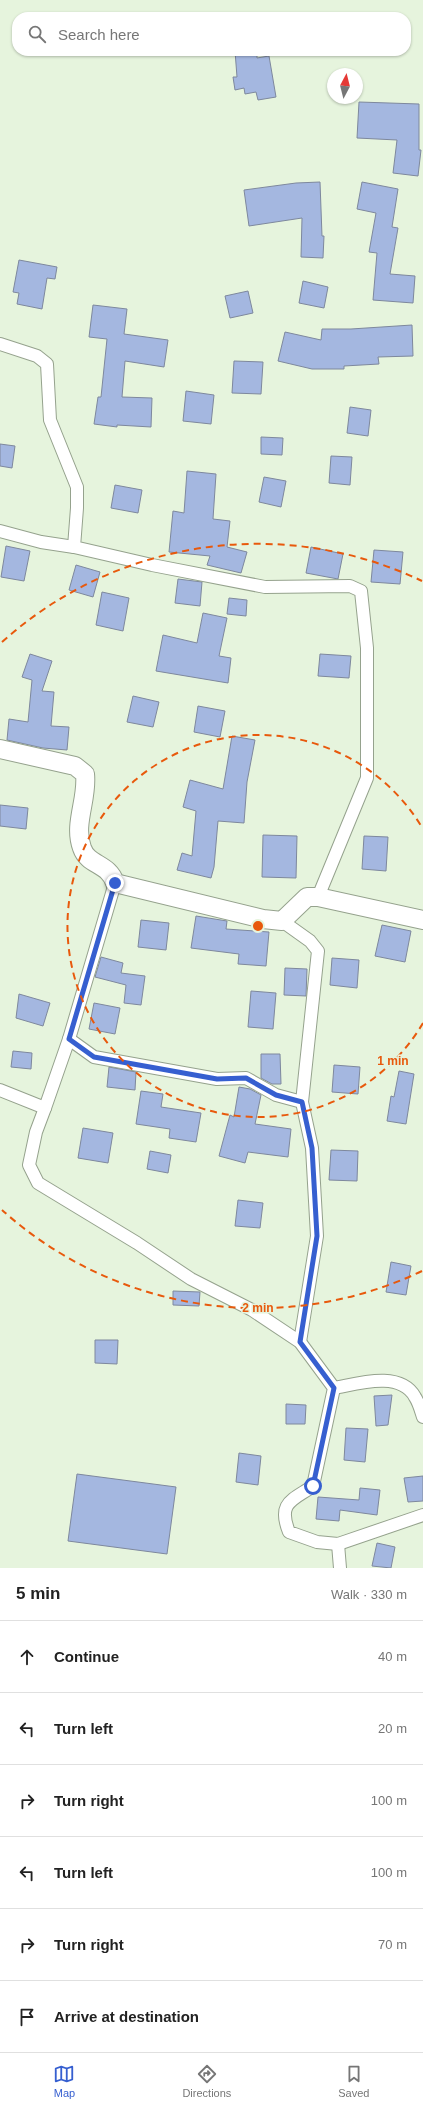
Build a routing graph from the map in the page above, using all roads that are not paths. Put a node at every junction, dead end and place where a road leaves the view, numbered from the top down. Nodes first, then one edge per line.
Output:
1 (0, 344) edge
2 (0, 531) edge
3 (74, 547) junction
4 (0, 749) edge
5 (115, 883) junction
6 (318, 897) junction
7 (423, 920) edge
8 (282, 921) junction
9 (69, 1039) junction
10 (0, 1090) edge
11 (302, 1102) junction
12 (45, 1108) junction
13 (300, 1342) junction
14 (334, 1388) junction
15 (423, 1417) edge
16 (423, 1515) edge
17 (338, 1544) junction
18 (340, 1568) edge

1 - 3 street
2 - 3 street
3 - 6 street
4 - 5 street
5 - 8 street
5 - 9 street
6 - 7 street
6 - 8 street
8 - 11 street
9 - 11 street
9 - 12 street
10 - 12 street
11 - 13 street
12 - 13 street
13 - 14 street
14 - 15 street
14 - 17 street
16 - 17 street
17 - 18 street

